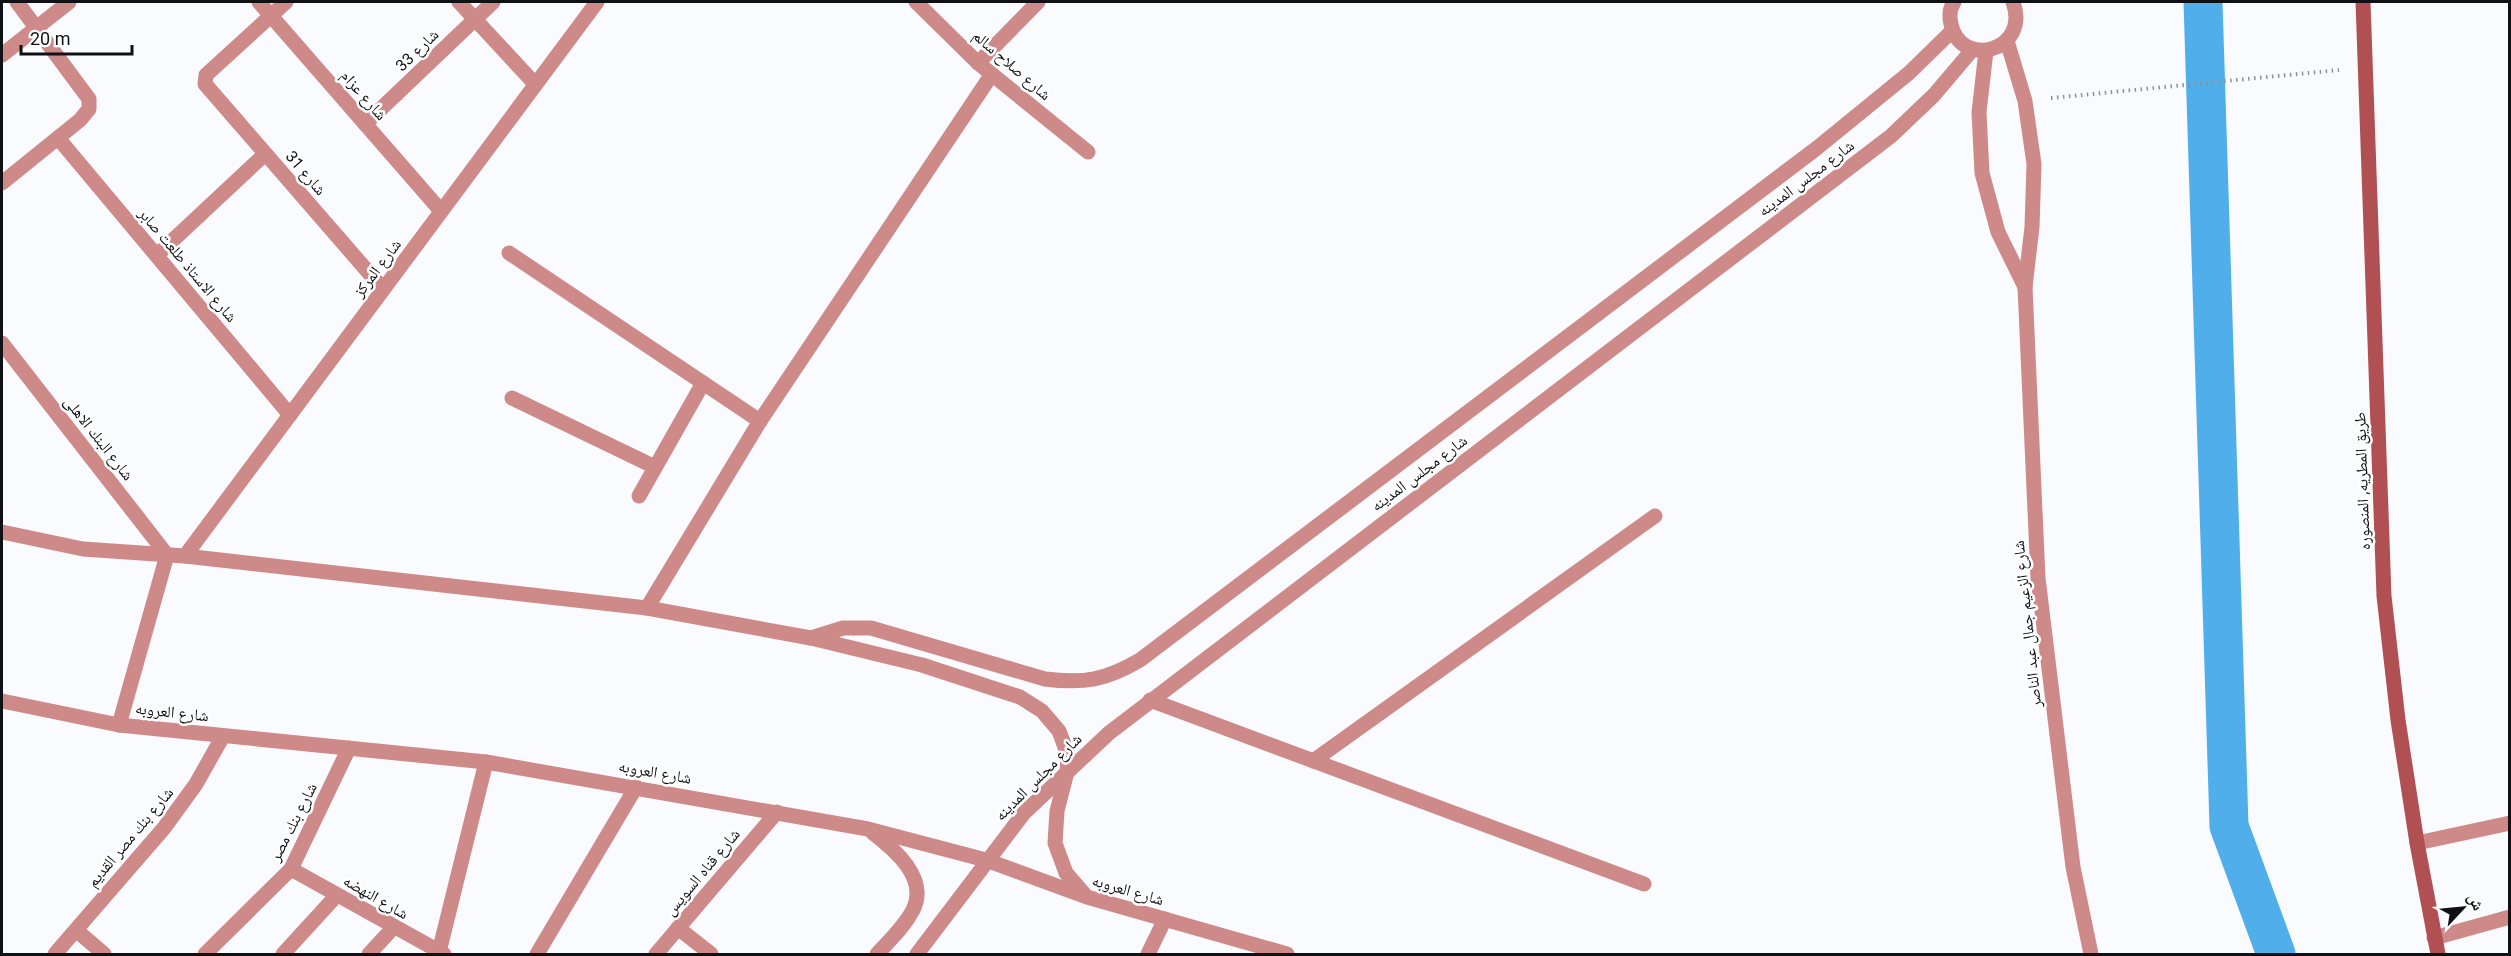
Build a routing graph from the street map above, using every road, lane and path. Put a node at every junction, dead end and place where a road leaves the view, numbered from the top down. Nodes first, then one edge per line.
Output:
1 (17, 2) edge
2 (69, 2) edge
3 (260, 2) edge
4 (286, 2) edge
5 (459, 2) edge
6 (493, 2) edge
7 (597, 2) edge
8 (916, 2) edge
9 (1038, 2) edge
10 (2363, 2) edge
11 (1951, 3) edge
12 (2016, 6) edge
13 (271, 15) junction
14 (475, 19) junction
15 (38, 28) junction
16 (1952, 32) junction
17 (2007, 41) junction
18 (1979, 50) junction
19 (2, 55) edge
20 (978, 63) junction
21 (2364, 67) junction
22 (992, 74) junction
23 (536, 84) junction
24 (2025, 101) junction
25 (365, 124) junction
26 (58, 138) junction
27 (1088, 152) dead end
28 (265, 153) junction
29 (2, 183) edge
30 (441, 211) junction
31 (509, 253) dead end
32 (157, 255) junction
33 (2025, 287) junction
34 (383, 289) junction
35 (2, 344) edge
36 (703, 383) junction
37 (512, 398) dead end
38 (290, 415) junction
39 (760, 421) junction
40 (655, 467) junction
41 (639, 496) dead end
42 (1655, 516) dead end
43 (2, 532) edge
44 (167, 555) junction
45 (185, 555) junction
46 (647, 608) junction
47 (811, 639) junction
48 (1150, 700) junction
49 (2, 701) edge
50 (119, 725) junction
51 (223, 735) junction
52 (350, 748) junction
53 (1312, 761) junction
54 (486, 762) junction
55 (1067, 772) junction
56 (636, 787) junction
57 (777, 812) junction
58 (2510, 823) edge
59 (868, 829) junction
60 (2417, 843) junction
61 (987, 860) junction
62 (291, 869) junction
63 (1644, 884) dead end
64 (337, 895) junction
65 (1086, 897) junction
66 (2510, 917) edge
67 (1165, 919) junction
68 (393, 928) junction
69 (678, 928) junction
70 (76, 930) junction
71 (2434, 938) junction
72 (442, 953) edge
73 (55, 954) edge
74 (104, 954) edge
75 (205, 954) edge
76 (283, 954) edge
77 (369, 954) edge
78 (537, 954) edge
79 (656, 954) edge
80 (711, 954) edge
81 (877, 954) edge
82 (917, 954) edge
83 (1148, 954) edge
84 (1287, 954) edge
85 (2091, 954) edge
86 (2438, 954) edge

1 - 15 street
2 - 15 street
3 - 13 street, شارع عزام
4 - 13 street
5 - 14 street
6 - 14 street, شارع 33
7 - 23 street, شارع المركز
8 - 20 street, شارع صلاح سالم
9 - 20 street
10 - 21 main road, طريق المطريه, المنصوره
11 - 16 street
12 - 17 street
13 - 25 street, شارع عزام
13 - 28 street, شارع 31
14 - 23 street
14 - 25 street, شارع 33
15 - 19 street
15 - 26 street
16 - 18 street
16 - 47 street, شارع مجلس المدينه
17 - 18 street
17 - 24 street, شارع الزعيم جمال عبد الناصر
18 - 33 street, شارع الزعيم جمال عبد الناصر
18 - 48 street, شارع مجلس المدينه
20 - 22 street, شارع صلاح سالم
21 - 24 path
21 - 60 main road, طريق المطريه, المنصوره
22 - 27 street, شارع صلاح سالم
22 - 39 street
23 - 30 street, شارع المركز
24 - 33 street, شارع الزعيم جمال عبد الناصر
25 - 30 street, شارع عزام
26 - 29 street
26 - 32 street, شارع الاستاذ طلعت صابر
28 - 32 street
28 - 34 street, شارع 31
30 - 34 street, شارع المركز
31 - 36 street
32 - 38 street, شارع الاستاذ طلعت صابر
33 - 85 street, شارع الزعيم جمال عبد الناصر
34 - 38 street, شارع المركز
35 - 44 street, شارع البنك الاهلى
36 - 39 street
36 - 40 street
37 - 40 street
38 - 45 street, شارع المركز
39 - 46 street
40 - 41 street
42 - 53 street
43 - 44 street
44 - 45 street
44 - 50 street
45 - 46 street
46 - 47 street
47 - 55 street
48 - 53 street
48 - 55 street, شارع مجلس المدينه
49 - 50 street, شارع العروبه
50 - 51 street, شارع العروبه
51 - 52 street, شارع العروبه
51 - 70 street, شارع بنك مصر القديم
52 - 54 street, شارع العروبه
52 - 62 street, شارع بنك مصر
53 - 63 street
54 - 56 street, شارع العروبه
54 - 72 street
55 - 61 street, شارع مجلس المدينه
55 - 65 street
56 - 57 street, شارع العروبه
56 - 78 street
57 - 59 street, شارع العروبه
57 - 69 street, شارع قناه السويس
58 - 60 street
59 - 61 street, شارع العروبه
59 - 81 street
60 - 71 main road, طريق المطريه, المنصوره
61 - 65 street, شارع العروبه
61 - 82 street, شارع مجلس المدينه
62 - 64 street, شارع النهضه
62 - 75 street, شارع بنك مصر
64 - 68 street, شارع النهضه
64 - 76 street
65 - 67 street, شارع العروبه
66 - 71 street
67 - 83 street
67 - 84 street, شارع العروبه
68 - 72 street, شارع النهضه
68 - 77 street
69 - 79 street, شارع قناه السويس
69 - 80 street
70 - 73 street, شارع بنك مصر القديم
70 - 74 street
71 - 86 main road, طريق المطريه, المنصوره

